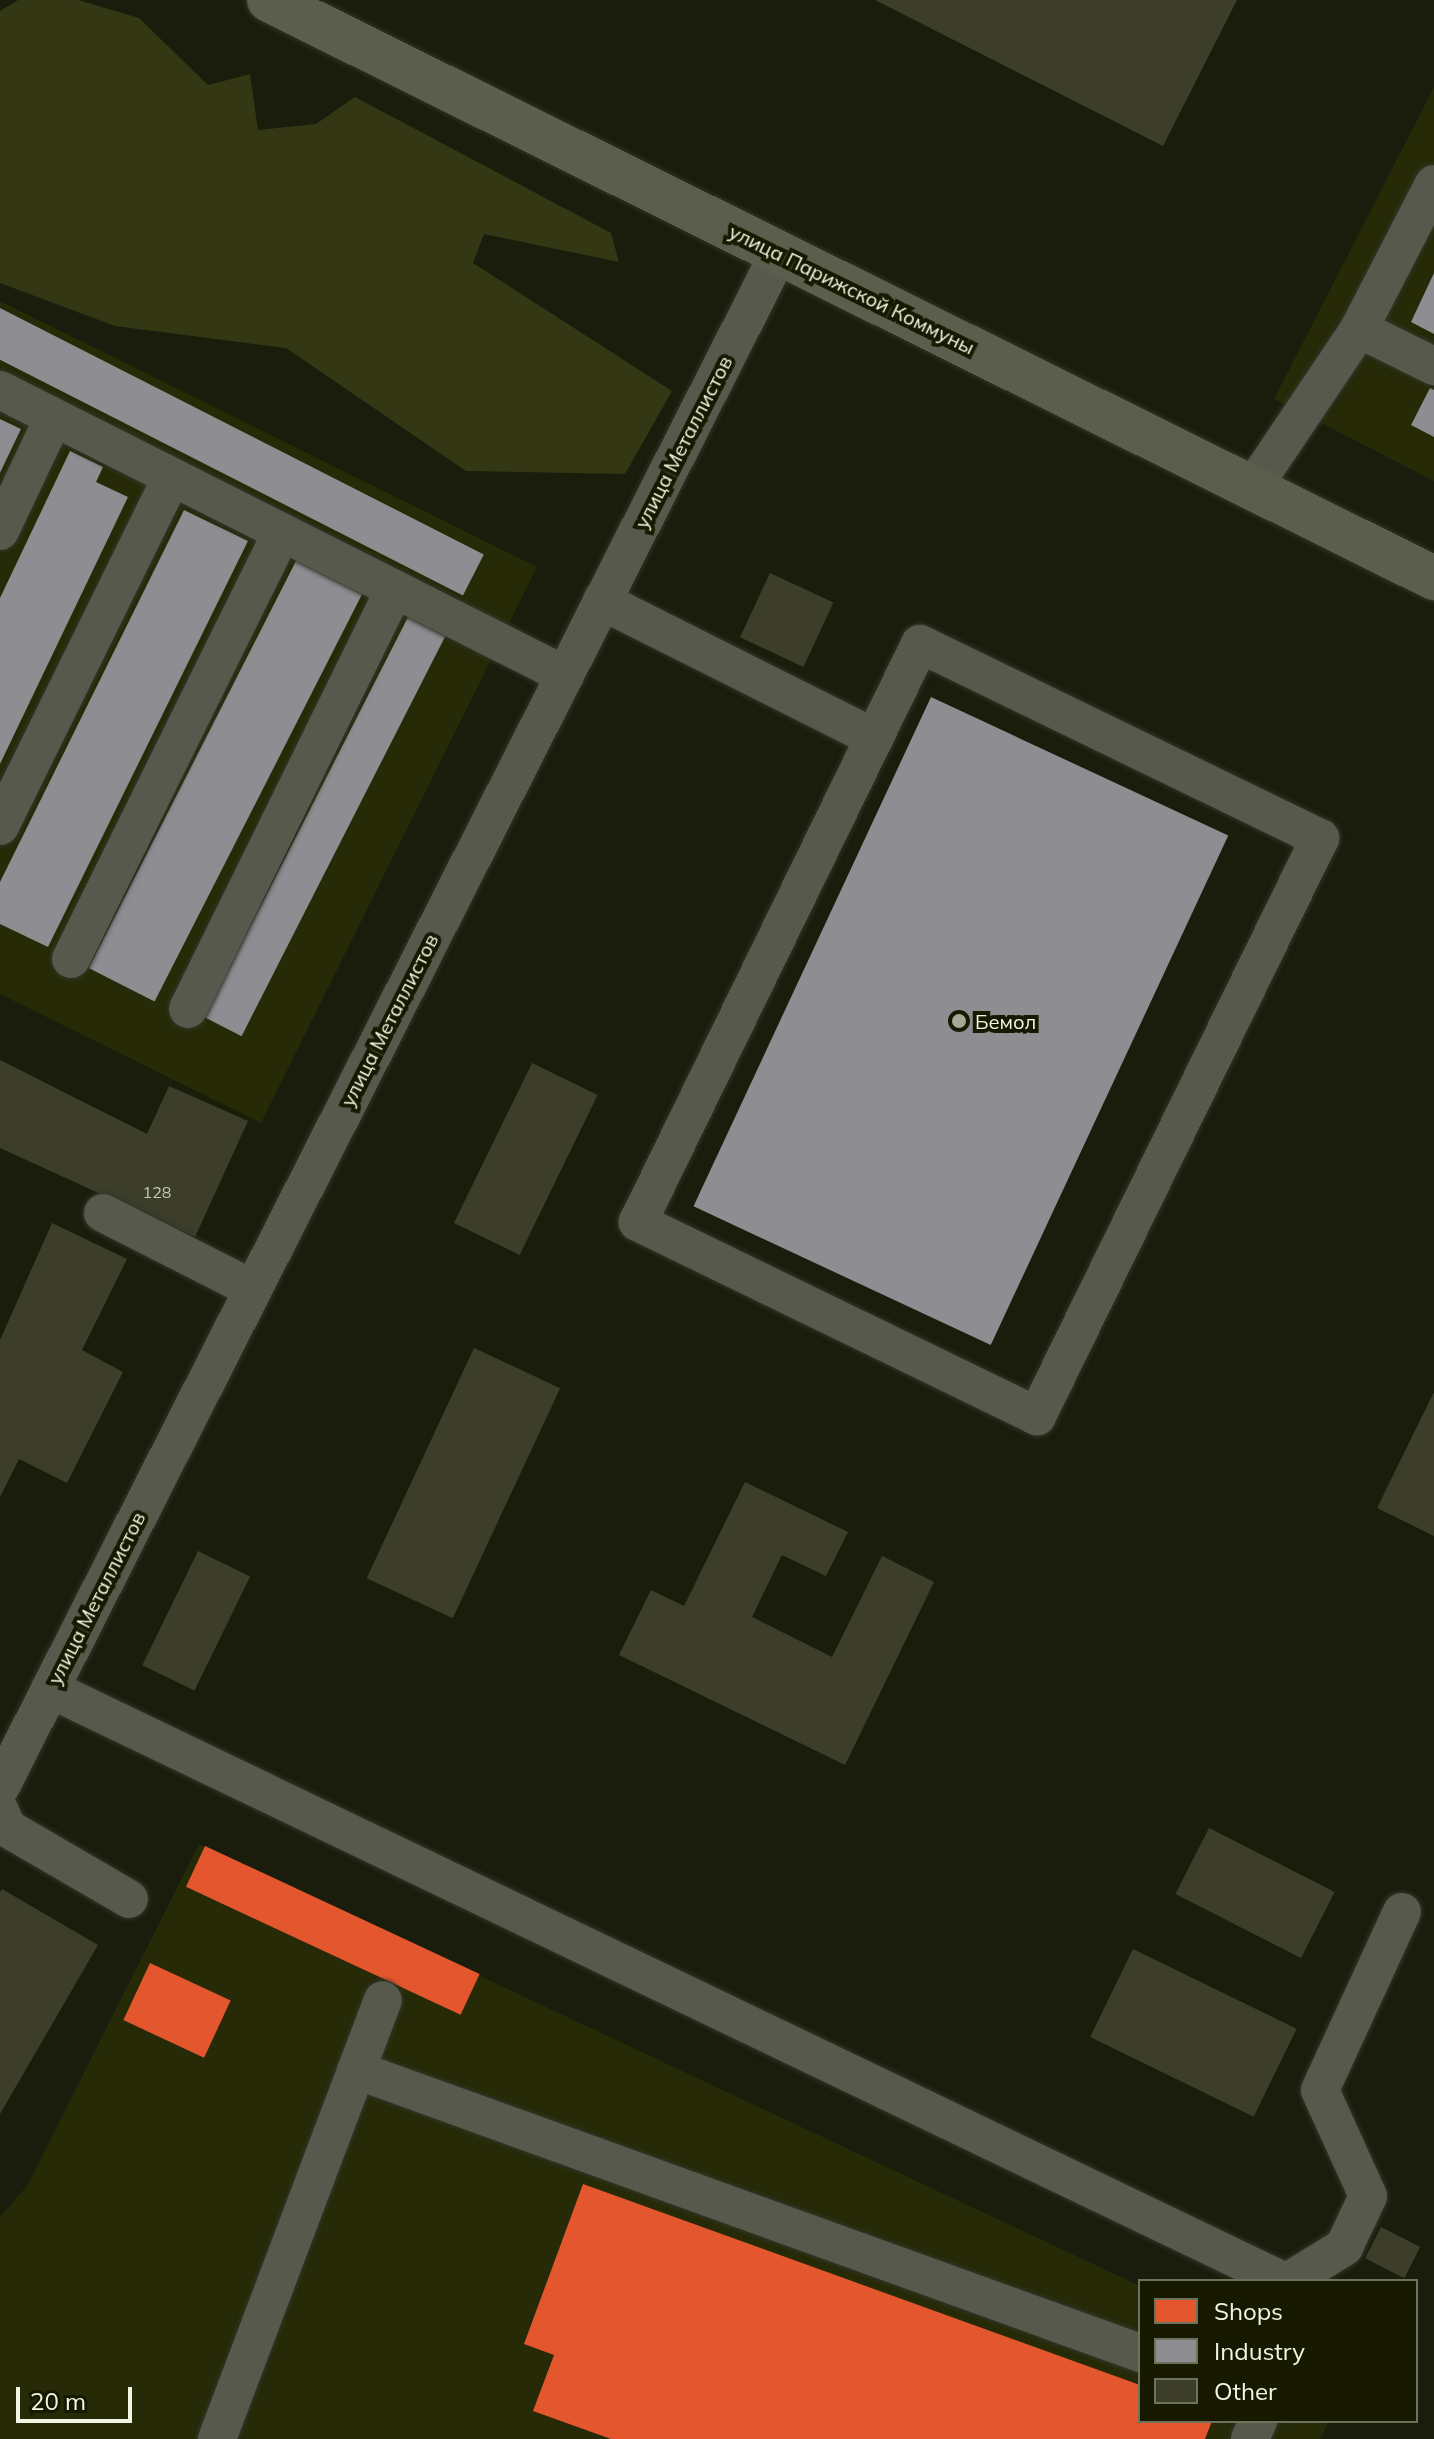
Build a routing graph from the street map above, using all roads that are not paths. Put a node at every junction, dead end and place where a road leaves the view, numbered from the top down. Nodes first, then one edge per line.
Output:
1 (269, 0) edge
2 (1434, 184) edge
3 (779, 253) junction
4 (1359, 329) junction
5 (1434, 366) edge
6 (0, 390) edge
7 (54, 417) junction
8 (172, 477) junction
9 (1253, 487) junction
10 (0, 531) edge
11 (282, 532) junction
12 (1434, 578) edge
13 (395, 589) junction
14 (602, 601) junction
15 (565, 675) junction
16 (874, 738) junction
17 (0, 826) edge
18 (71, 959) dead end
19 (188, 1009) dead end
20 (103, 1213) dead end
21 (253, 1289) junction
22 (50, 1689) junction
23 (0, 1788) edge
24 (0, 1811) edge
25 (129, 1899) dead end
26 (1402, 1912) dead end
27 (383, 2000) dead end
28 (356, 2070) junction
29 (1282, 2279) edge
30 (1289, 2279) edge
31 (1138, 2352) edge
32 (217, 2439) edge

1 - 3 main road, улица Парижской Коммуны
2 - 4 street
3 - 9 main road, улица Парижской Коммуны
3 - 14 street, улица Металлистов
4 - 5 street
4 - 9 street
6 - 7 street
7 - 8 street
7 - 10 street
8 - 11 street
8 - 17 street
9 - 12 main road, улица Парижской Коммуны
11 - 13 street
11 - 18 street
13 - 15 street
13 - 19 street
14 - 15 street, улица Металлистов
14 - 16 street
15 - 21 street, улица Металлистов
16 - 16 street
20 - 21 street
21 - 22 street, улица Металлистов
22 - 23 street, улица Металлистов
22 - 29 street
24 - 25 street
26 - 30 street
27 - 28 street
28 - 31 street
28 - 32 street

